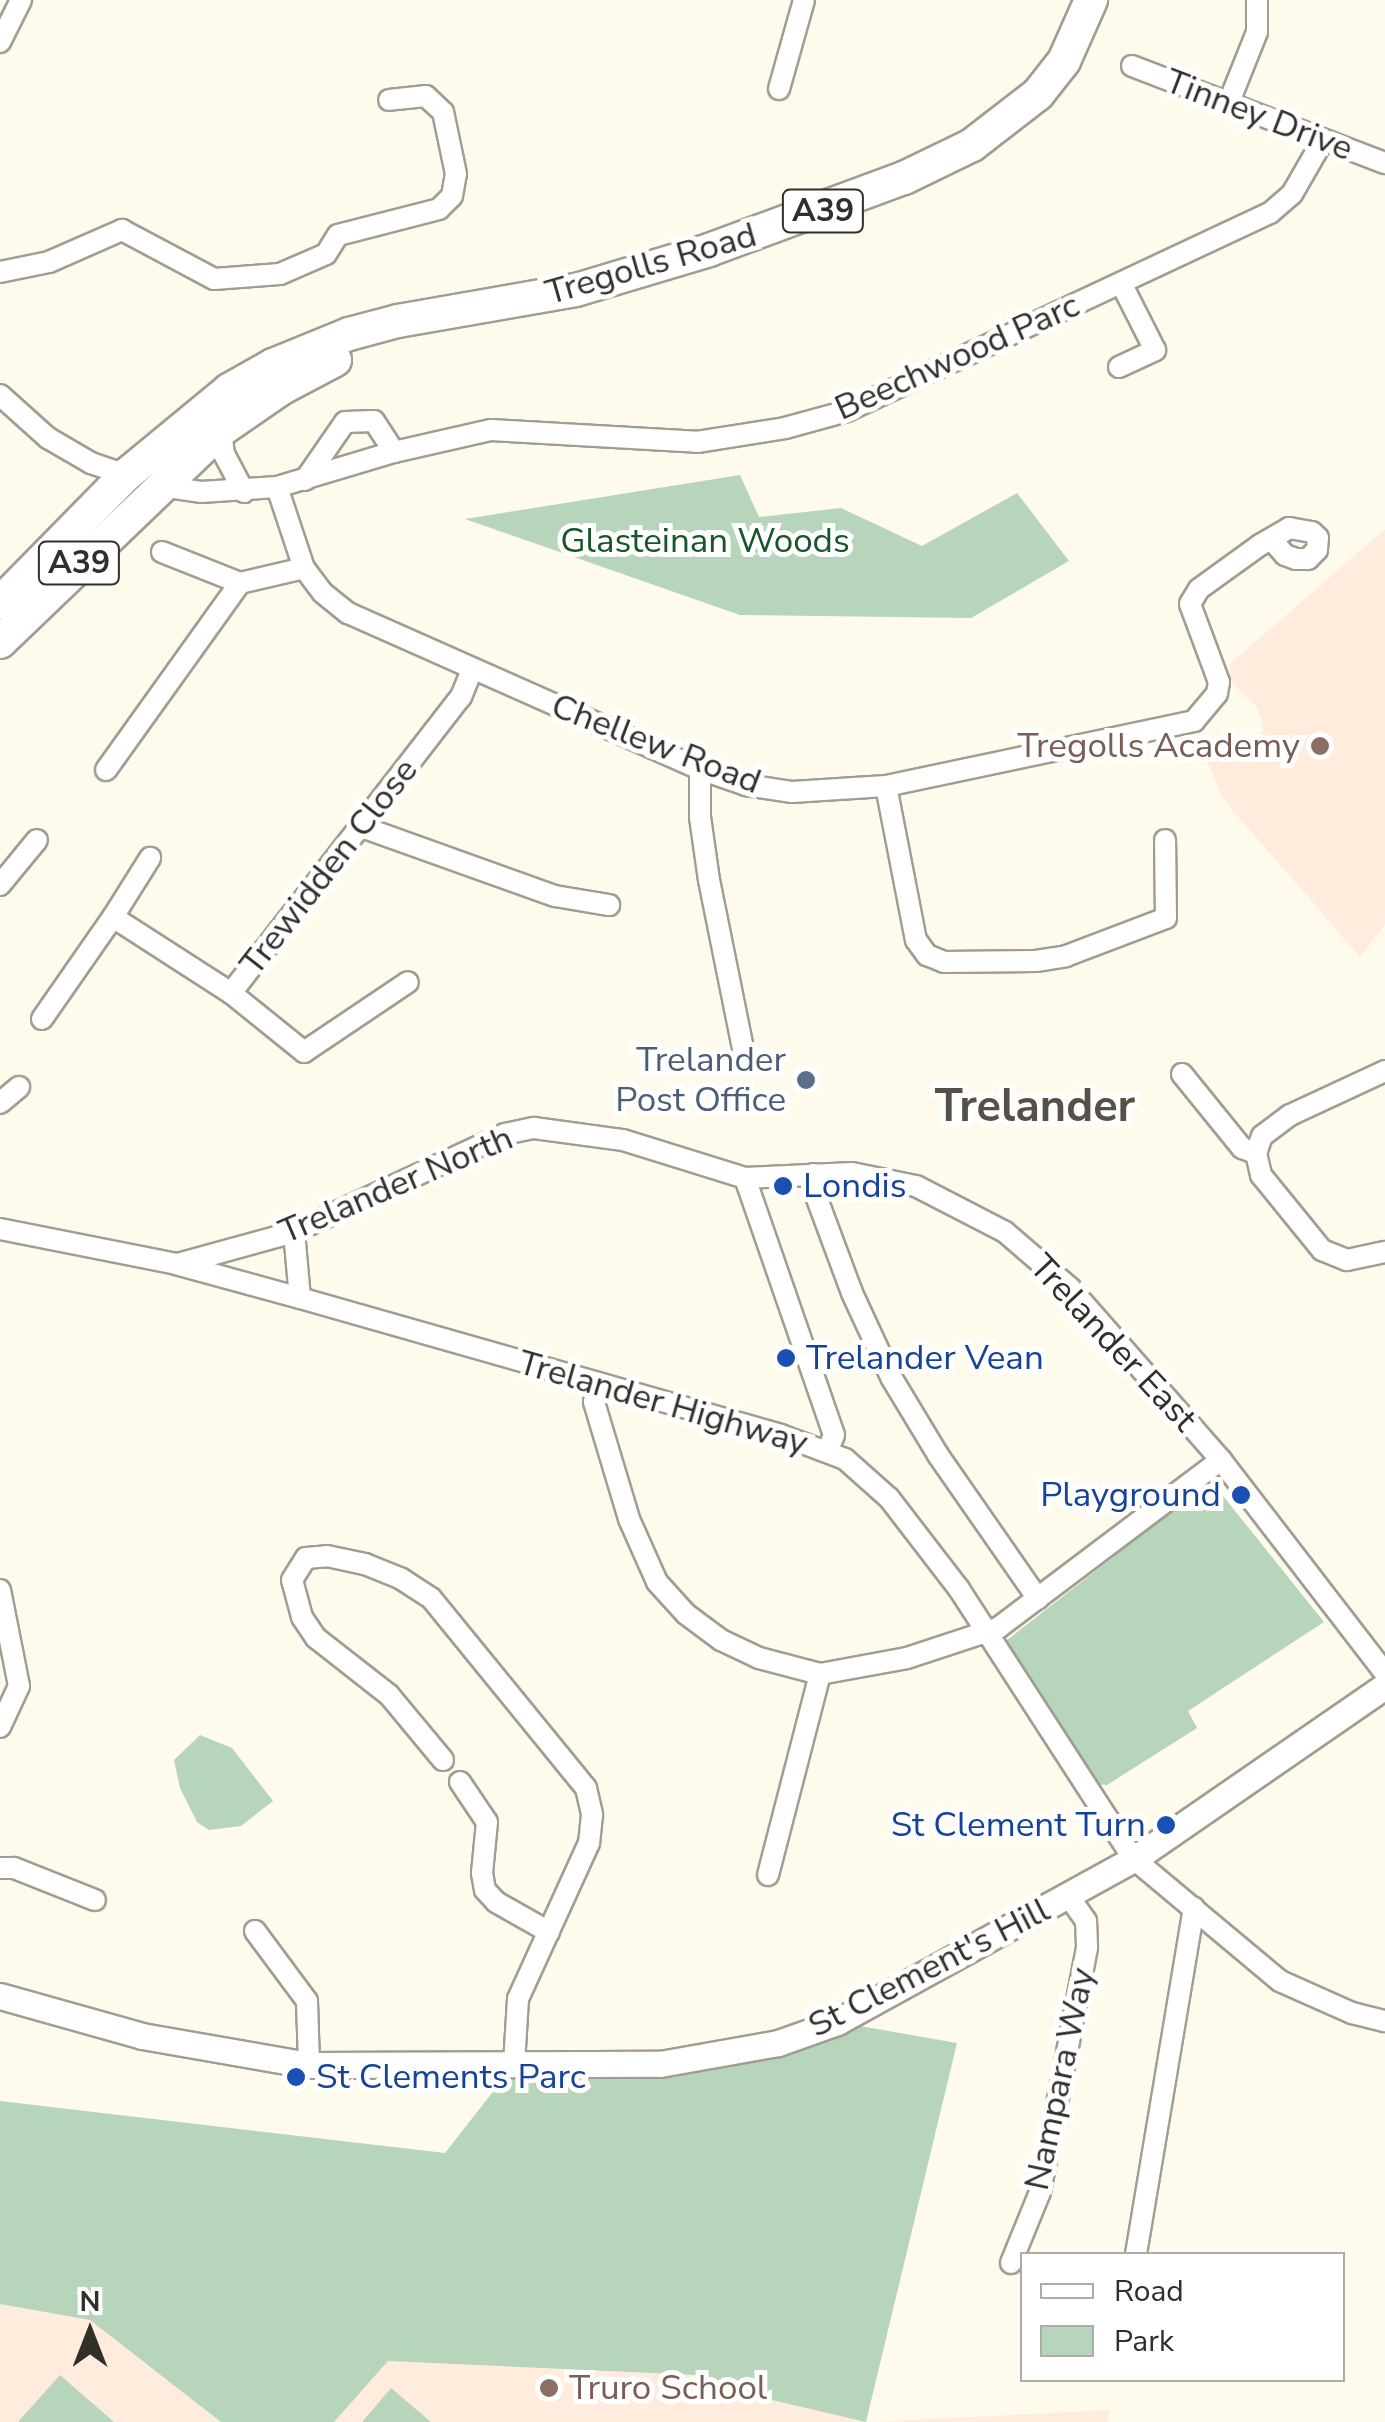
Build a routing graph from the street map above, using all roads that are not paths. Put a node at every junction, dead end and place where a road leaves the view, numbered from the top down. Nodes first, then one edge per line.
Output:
1 (21, 0) edge
2 (804, 0) edge
3 (1091, 0) edge
4 (1257, 0) edge
5 (0, 42) edge
6 (1132, 66) dead end
7 (780, 89) dead end
8 (388, 100) dead end
9 (1229, 102) junction
10 (1323, 140) junction
11 (1385, 163) edge
12 (0, 272) edge
13 (1121, 283) junction
14 (481, 310) junction
15 (1118, 367) dead end
16 (3, 405) edge
17 (221, 430) junction
18 (394, 452) junction
19 (126, 475) junction
20 (306, 480) junction
21 (160, 486) junction
22 (277, 487) junction
23 (244, 492) junction
24 (1271, 539) dead end
25 (162, 552) dead end
26 (304, 568) junction
27 (240, 583) junction
28 (0, 602) edge
29 (0, 642) edge
30 (472, 670) junction
31 (700, 769) junction
32 (106, 770) dead end
33 (886, 786) junction
34 (362, 827) junction
35 (38, 840) dead end
36 (1165, 840) dead end
37 (150, 858) dead end
38 (0, 885) edge
39 (609, 905) dead end
40 (113, 917) junction
41 (408, 982) dead end
42 (231, 993) junction
43 (42, 1019) dead end
44 (746, 1062) dead end
45 (1385, 1071) edge
46 (1182, 1074) dead end
47 (19, 1087) dead end
48 (0, 1103) edge
49 (1256, 1153) junction
50 (813, 1174) junction
51 (745, 1178) junction
52 (0, 1229) edge
53 (294, 1232) junction
54 (1385, 1252) edge
55 (176, 1264) junction
56 (300, 1298) junction
57 (597, 1384) junction
58 (828, 1450) junction
59 (1221, 1460) junction
60 (0, 1590) edge
61 (1038, 1599) junction
62 (989, 1630) junction
63 (1385, 1673) edge
64 (820, 1674) junction
65 (1385, 1686) edge
66 (0, 1727) edge
67 (443, 1760) dead end
68 (460, 1782) dead end
69 (1134, 1859) junction
70 (0, 1868) edge
71 (768, 1876) dead end
72 (1069, 1897) junction
73 (94, 1900) dead end
74 (1194, 1908) junction
75 (255, 1932) dead end
76 (549, 1932) junction
77 (0, 1996) edge
78 (1385, 2021) edge
79 (309, 2065) junction
80 (514, 2065) junction
81 (1136, 2252) edge
82 (1011, 2263) dead end

1 - 5 street
2 - 7 street
3 - 14 highway, Tregolls Road / A39
4 - 9 street
6 - 9 street, Tinney Drive
8 - 12 street
9 - 10 street, Tinney Drive
10 - 11 street, Tinney Drive
10 - 13 street, Beechwood Parc
13 - 15 street
13 - 18 street, Beechwood Parc
14 - 17 highway, Tregolls Road / A39
14 - 19 highway, Tregolls Road / A39
16 - 19 street, Beechwood Parc
17 - 21 highway, Tregolls Road / A39
17 - 23 street
18 - 20 street, Beechwood Parc
18 - 20 street
19 - 21 street, Beechwood Parc
19 - 28 highway, Tregolls Road / A39
20 - 22 street, Beechwood Parc
21 - 23 street, Beechwood Parc
21 - 29 highway, Tregolls Road / A39
22 - 23 street, Beechwood Parc
22 - 26 street, Chellew Road
24 - 33 street, Chellew Road
25 - 27 street
26 - 27 street
26 - 30 street, Chellew Road
27 - 32 street
30 - 31 street, Chellew Road
30 - 34 street, Trewidden Close
31 - 33 street, Chellew Road
31 - 44 street
33 - 36 street
34 - 39 street
34 - 42 street, Trewidden Close
35 - 38 street
37 - 40 street
40 - 42 street, Trewidden Close
40 - 43 street
41 - 42 street
45 - 49 street
46 - 49 street
47 - 48 street
49 - 54 street
50 - 51 street, Trelander East
50 - 59 street, Trelander East
50 - 61 street
51 - 53 street, Trelander North
51 - 58 street
52 - 55 street, Trelander Highway
53 - 55 street, Trelander North
53 - 56 street
55 - 56 street, Trelander Highway
56 - 57 street, Trelander Highway
57 - 58 street, Trelander Highway
57 - 64 street
58 - 62 street, Trelander Highway
59 - 61 street
59 - 63 street, Trelander East
60 - 66 street
61 - 62 street
62 - 64 street
62 - 69 street, Trelander Highway
64 - 71 street
65 - 69 street, St Clement's Hill
67 - 76 street
68 - 76 street
69 - 72 street, St Clement's Hill
69 - 74 street, Trelander Highway
70 - 73 street
72 - 80 street, St Clement's Hill
72 - 82 street, Nampara Way
74 - 78 street, Trelander Highway
74 - 81 street
75 - 79 street
76 - 80 street
77 - 79 street, St Clement's Hill
79 - 80 street, St Clement's Hill

